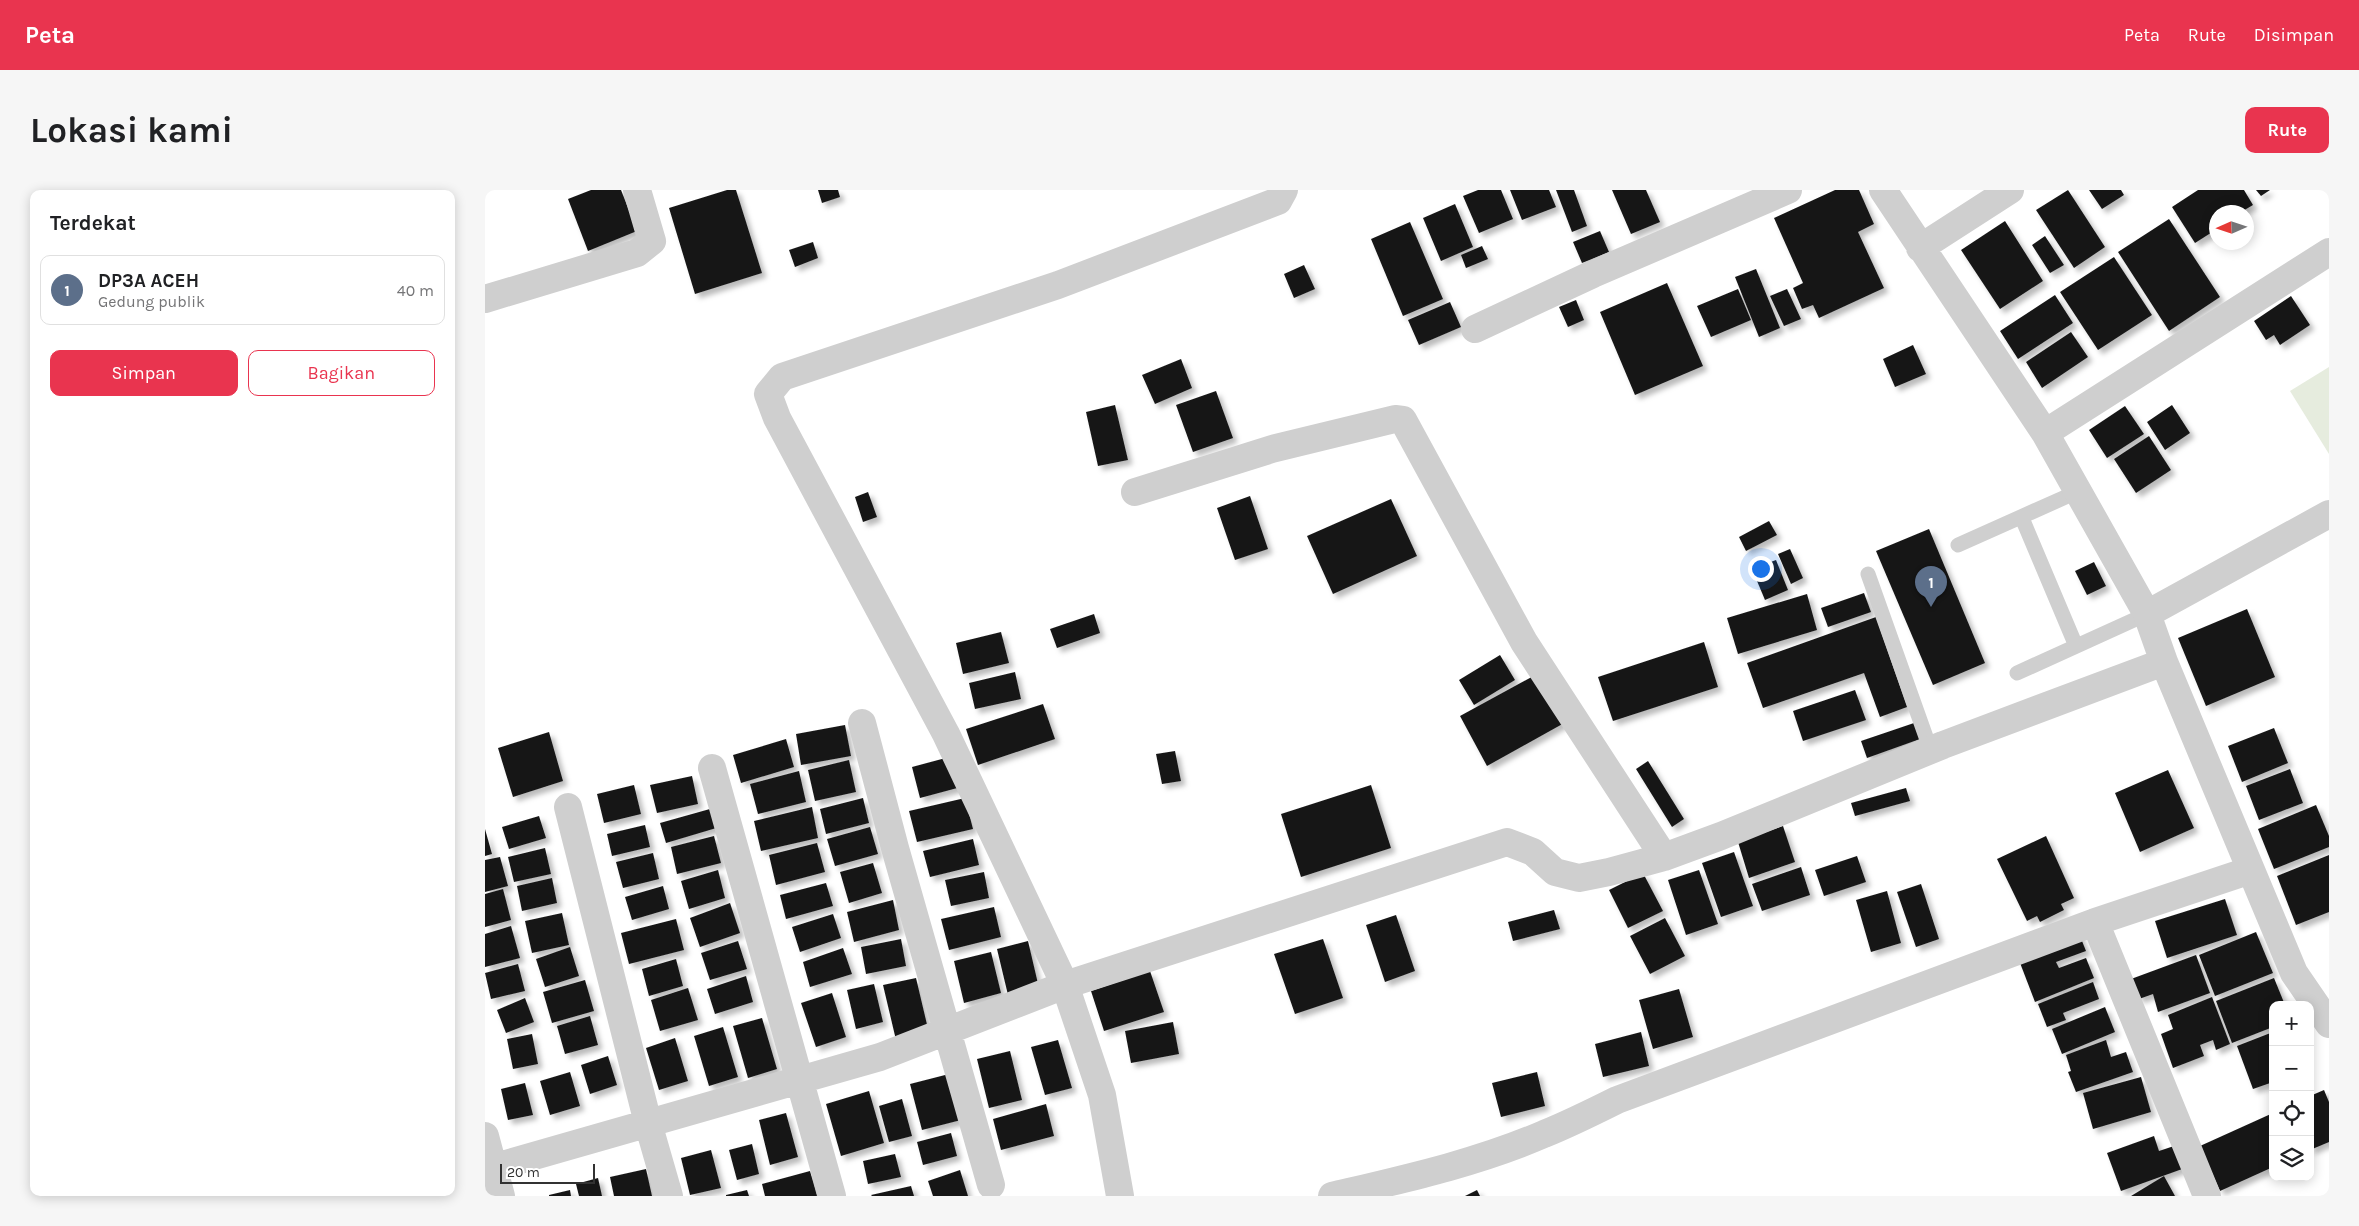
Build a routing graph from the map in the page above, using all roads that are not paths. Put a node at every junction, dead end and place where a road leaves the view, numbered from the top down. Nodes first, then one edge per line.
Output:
1 (637, 190) edge
2 (1284, 190) edge
3 (1788, 190) edge
4 (1883, 190) edge
5 (2010, 190) edge
6 (1920, 248) junction
7 (2329, 252) edge
8 (485, 299) edge
9 (1475, 329) dead end
10 (2045, 432) junction
11 (2079, 491) junction
12 (1135, 492) dead end
13 (2329, 514) edge
14 (2022, 518) junction
15 (1958, 545) dead end
16 (1867, 574) dead end
17 (2147, 614) junction
18 (2076, 646) junction
19 (2164, 662) junction
20 (2017, 673) dead end
21 (862, 723) dead end
22 (1931, 751) junction
23 (712, 768) dead end
24 (568, 808) dead end
25 (1664, 857) junction
26 (2251, 870) junction
27 (2095, 922) junction
28 (1065, 984) junction
29 (2329, 1024) edge
30 (948, 1030) junction
31 (798, 1080) junction
32 (648, 1123) junction
33 (485, 1136) edge
34 (489, 1169) edge
35 (991, 1185) dead end
36 (1380, 1191) edge
37 (501, 1196) edge
38 (669, 1196) edge
39 (832, 1196) edge
40 (1120, 1196) edge
41 (1332, 1196) edge
42 (2207, 1196) edge

1 - 8 street
2 - 28 street
3 - 9 street
4 - 6 street
5 - 6 street
6 - 10 street
7 - 10 street
10 - 11 street
11 - 14 lane
11 - 17 street
12 - 25 street
13 - 17 street
14 - 15 lane
14 - 18 lane
16 - 22 lane
17 - 18 lane
17 - 19 street
18 - 20 lane
19 - 22 street
19 - 26 street
21 - 30 street
22 - 25 street
23 - 31 street
24 - 32 street
25 - 28 street
26 - 27 street
26 - 29 street
27 - 36 street
27 - 42 street
28 - 30 street
28 - 40 street
30 - 31 street
30 - 35 street
31 - 32 street
31 - 39 street
32 - 34 street
32 - 38 street
33 - 34 street
34 - 37 street
36 - 41 street

